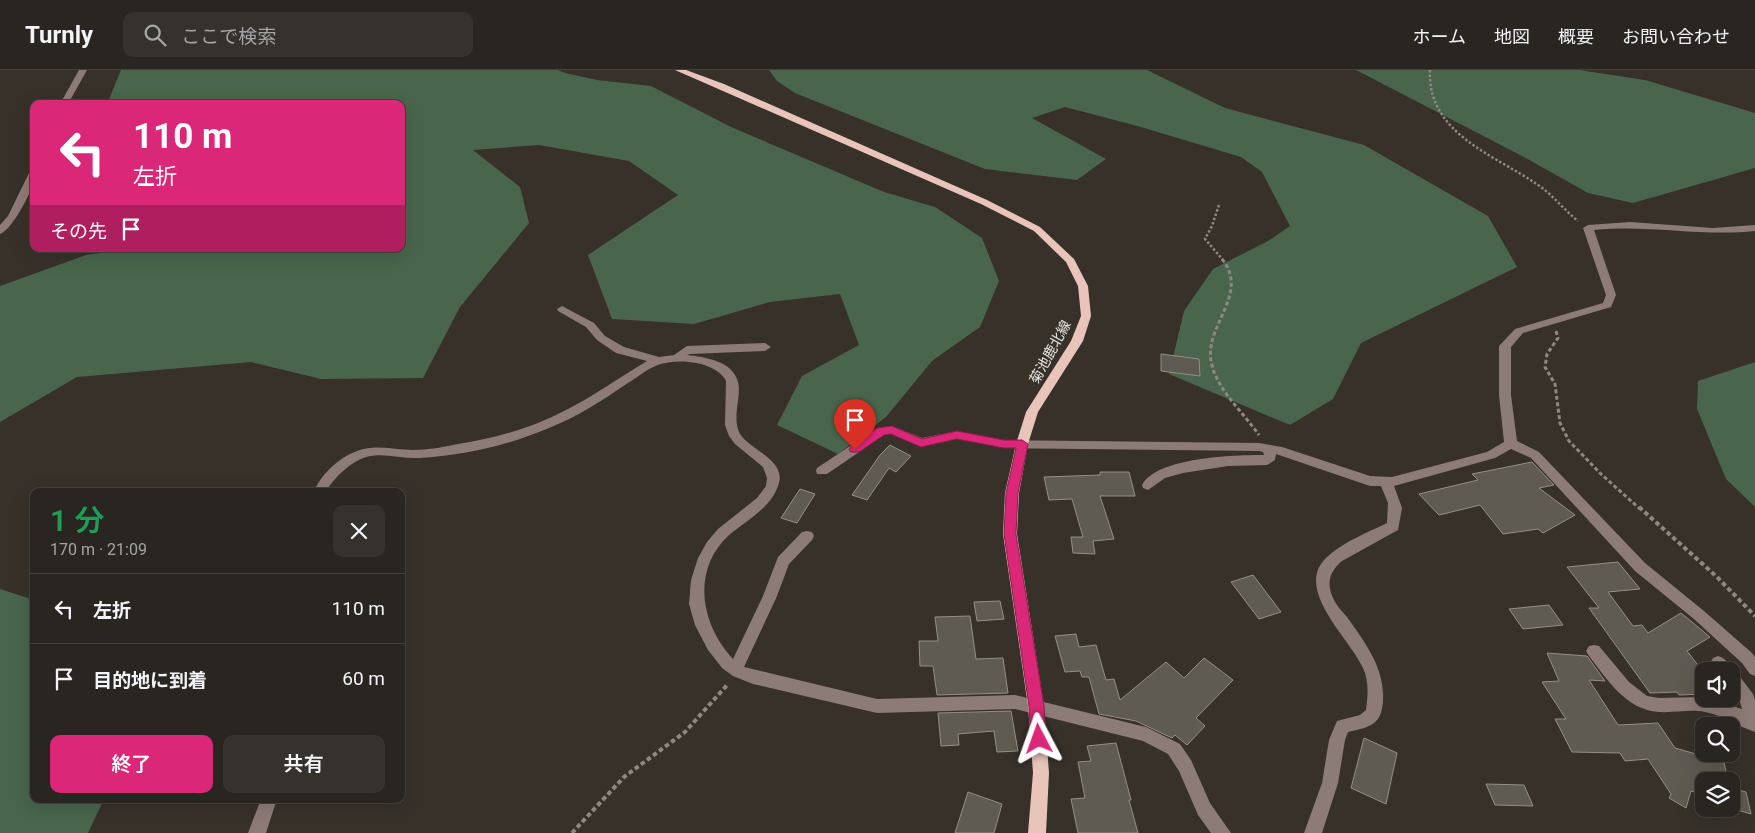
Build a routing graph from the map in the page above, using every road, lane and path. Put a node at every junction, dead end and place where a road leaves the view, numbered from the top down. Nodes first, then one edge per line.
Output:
1 (83, 70) edge
2 (679, 70) edge
3 (1430, 70) edge
4 (66, 100) edge
5 (30, 180) edge
6 (1219, 205) dead end
7 (1588, 228) junction
8 (1755, 228) edge
9 (0, 231) edge
10 (562, 309) dead end
11 (1546, 324) junction
12 (765, 347) dead end
13 (677, 358) junction
14 (658, 360) junction
15 (1022, 444) junction
16 (1511, 444) junction
17 (1268, 448) junction
18 (822, 471) dead end
19 (1386, 482) junction
20 (1148, 485) dead end
21 (322, 488) edge
22 (807, 536) dead end
23 (1755, 616) edge
24 (1594, 651) dead end
25 (1755, 669) edge
26 (734, 670) junction
27 (1740, 689) edge
28 (1036, 706) junction
29 (1754, 724) edge
30 (268, 803) edge
31 (258, 833) edge
32 (572, 833) edge
33 (1037, 833) edge
34 (1222, 833) edge
35 (1312, 833) edge

1 - 4 street
2 - 15 main road, 菊池鹿北線
3 - 7 path
5 - 9 street
6 - 17 path
7 - 8 street
7 - 11 street
10 - 14 street
11 - 16 street
11 - 23 path
12 - 13 street
13 - 14 street
13 - 26 street
14 - 21 street
15 - 17 street
15 - 18 street
15 - 28 main road, 菊池鹿北線
16 - 19 street
16 - 25 street
17 - 19 street
17 - 20 street
19 - 35 street
22 - 26 street
24 - 29 street
26 - 28 street
26 - 32 path
27 - 29 street
28 - 33 main road, 菊池鹿北線
28 - 34 street
30 - 31 street

